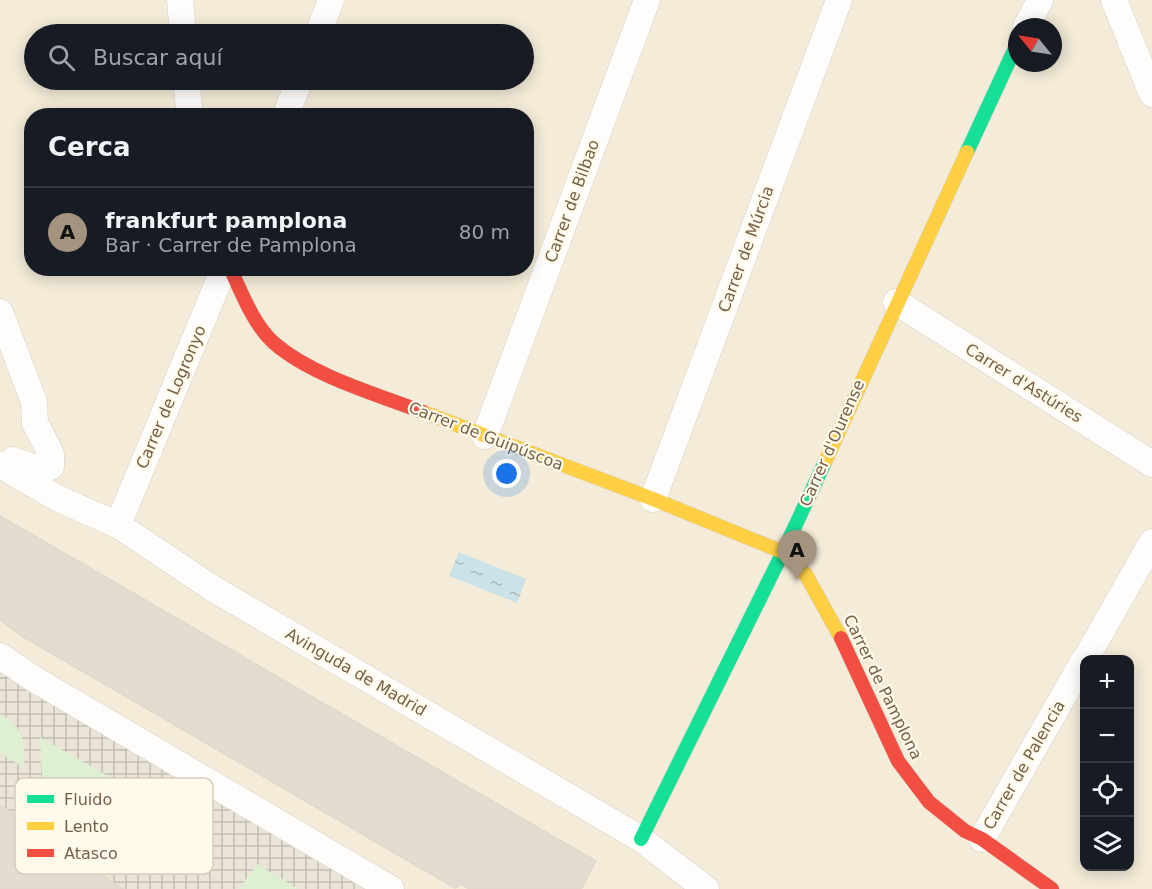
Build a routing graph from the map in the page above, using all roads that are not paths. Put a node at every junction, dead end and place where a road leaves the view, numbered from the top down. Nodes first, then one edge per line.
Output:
1 (180, 0) edge
2 (332, 0) edge
3 (647, 0) edge
4 (839, 0) edge
5 (1040, 0) edge
6 (1114, 0) edge
7 (1031, 18) edge
8 (182, 24) edge
9 (322, 24) edge
10 (1008, 63) edge
11 (187, 90) edge
12 (296, 90) edge
13 (1152, 94) edge
14 (189, 108) edge
15 (288, 108) edge
16 (221, 276) edge
17 (234, 276) edge
18 (896, 303) junction
19 (0, 312) edge
20 (485, 436) junction
21 (0, 454) edge
22 (1152, 464) edge
23 (0, 465) edge
24 (653, 499) junction
25 (118, 525) junction
26 (1152, 542) edge
27 (783, 552) junction
28 (1088, 655) edge
29 (0, 656) edge
30 (1080, 669) edge
31 (202, 778) edge
32 (213, 784) edge
33 (642, 839) junction
34 (982, 839) junction
35 (391, 889) edge
36 (706, 889) edge
37 (1052, 889) edge

1 - 8 street
2 - 9 street
3 - 20 street, Carrer de Bilbao
4 - 24 street, Carrer de Múrcia
5 - 7 street
6 - 13 street
10 - 18 street, Carrer d'Ourense
11 - 14 street
12 - 15 street
16 - 25 street, Carrer de Logronyo
17 - 20 street, Carrer de Guipúscoa
18 - 22 street, Carrer d'Astúries
18 - 27 street, Carrer d'Ourense
19 - 21 street
20 - 24 street, Carrer de Guipúscoa
23 - 25 street, Avinguda de Madrid
24 - 27 street, Carrer de Guipúscoa
25 - 33 street, Avinguda de Madrid
26 - 28 street, Carrer de Palencia
27 - 33 street, Carrer d'Ourense
27 - 34 street, Carrer de Pamplona
29 - 31 street
30 - 34 street, Carrer de Palencia
32 - 35 street
33 - 36 street, Avinguda de Madrid
34 - 37 street, Carrer de Pamplona

